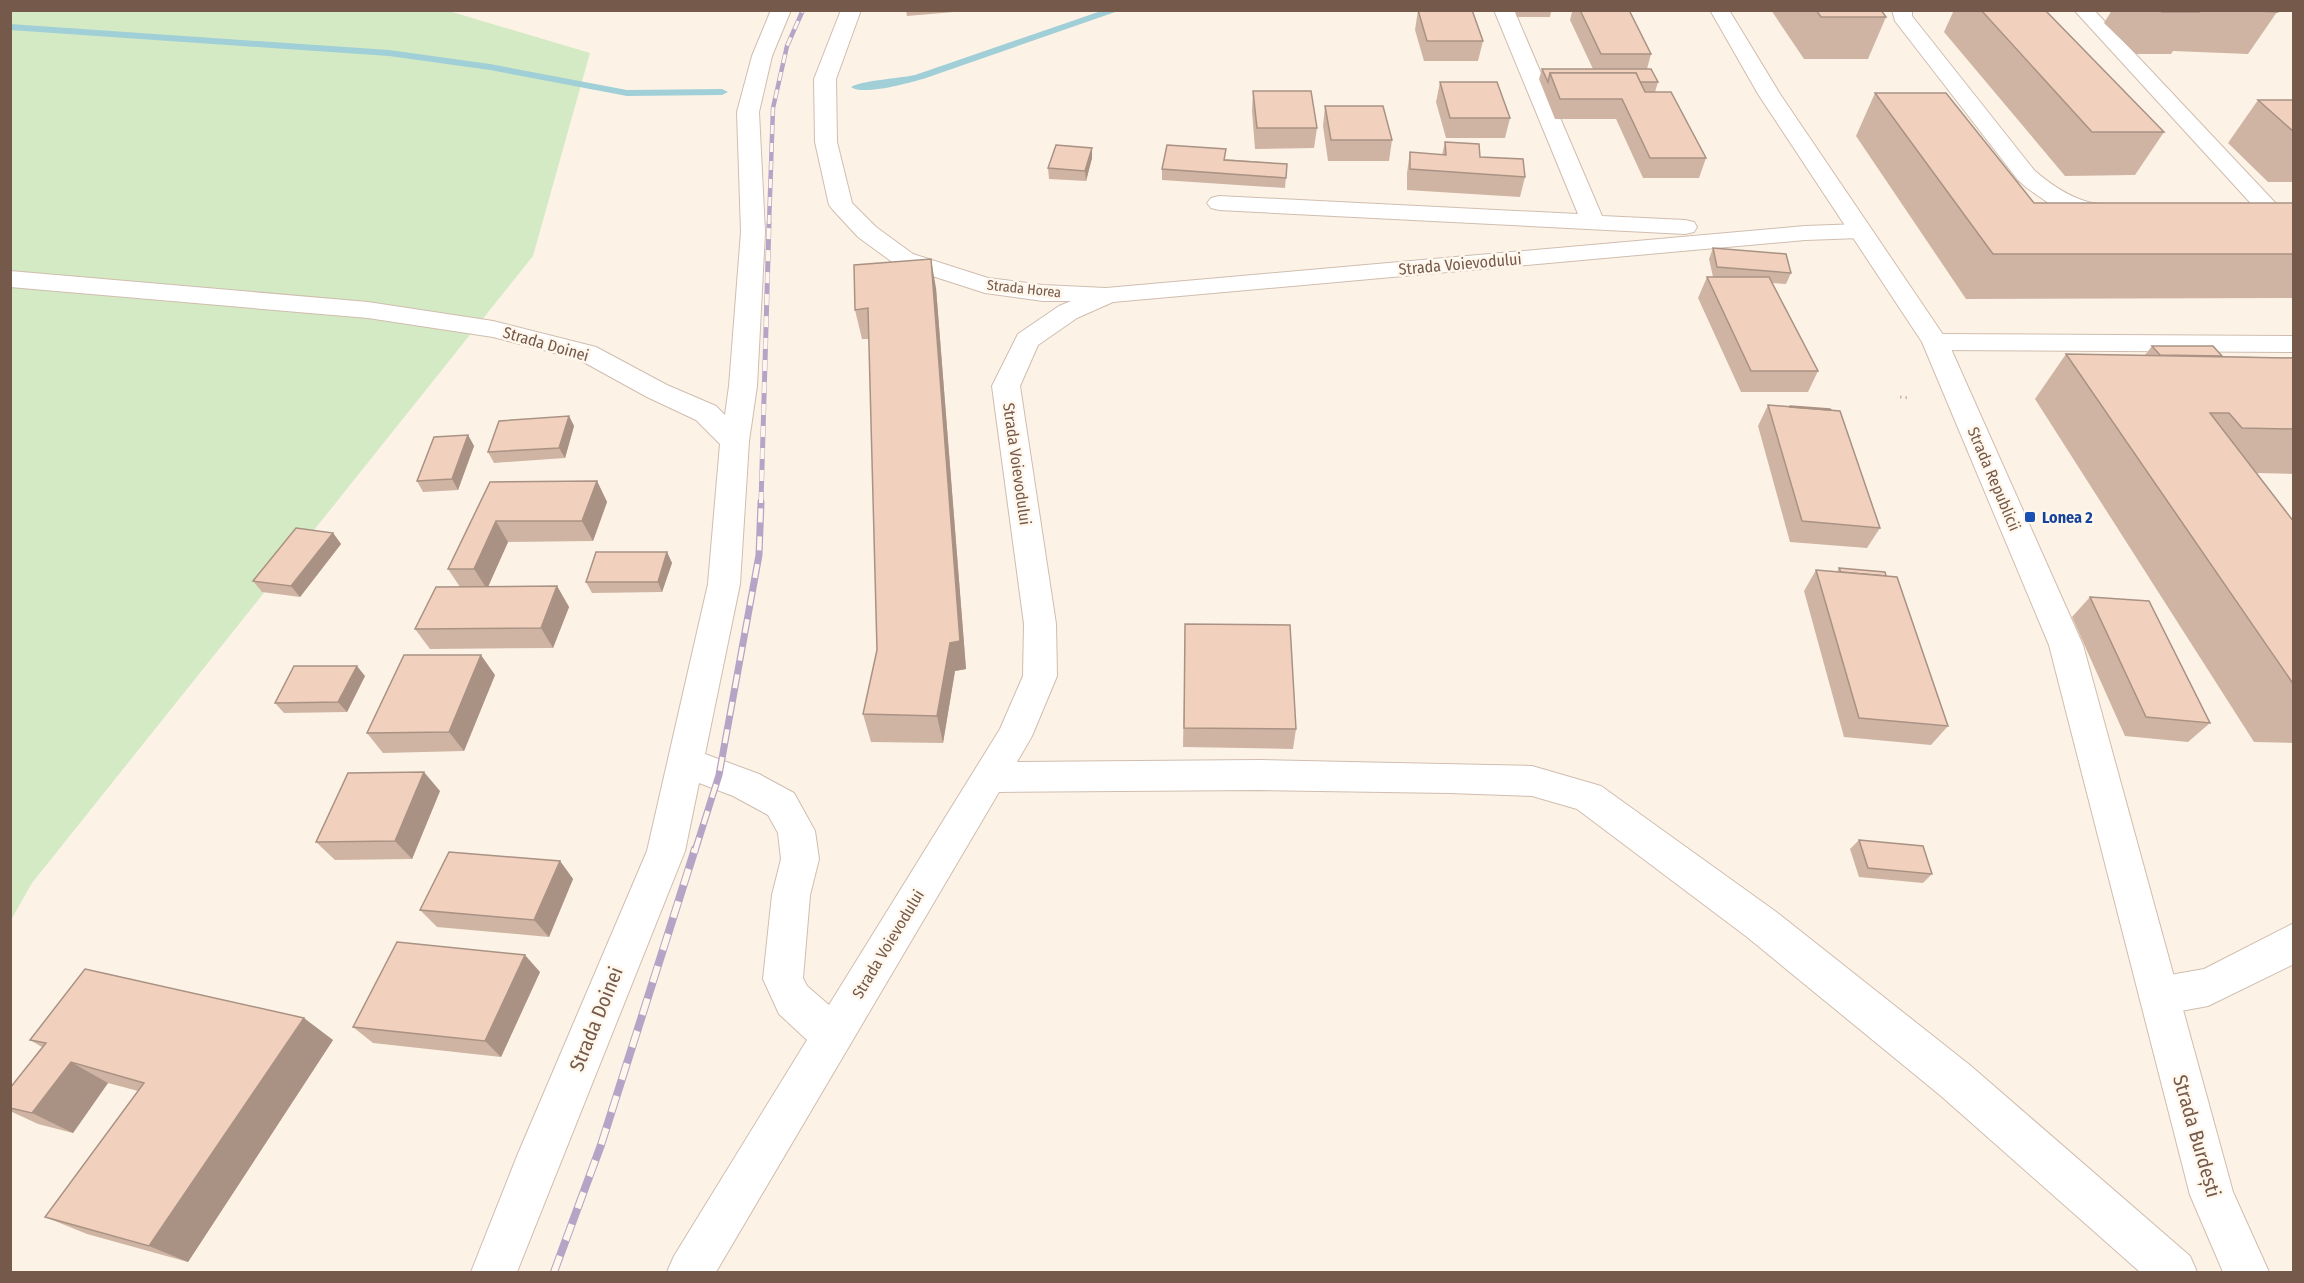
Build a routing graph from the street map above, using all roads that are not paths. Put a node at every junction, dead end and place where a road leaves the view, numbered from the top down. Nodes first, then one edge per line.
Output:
1 (781, 10) edge
2 (1504, 10) edge
3 (1719, 10) edge
4 (2083, 10) edge
5 (851, 13) edge
6 (1902, 14) edge
7 (1220, 202) dead end
8 (2138, 212) edge
9 (2241, 215) edge
10 (2284, 216) edge
11 (1593, 222) junction
12 (1860, 231) junction
13 (1805, 233) junction
14 (10, 279) edge
15 (1108, 295) junction
16 (1935, 342) junction
17 (2292, 346) edge
18 (735, 441) junction
19 (685, 762) junction
20 (988, 777) junction
21 (2294, 941) edge
22 (2159, 996) junction
23 (832, 1036) junction
24 (494, 1272) edge
25 (690, 1272) edge
26 (2174, 1272) edge
27 (2246, 1272) edge

1 - 18 street
2 - 11 street
3 - 12 street, Strada Republicii
4 - 10 street
5 - 15 street, Strada Horea
6 - 8 street
7 - 11 street
9 - 10 street
11 - 13 street
12 - 13 street, Strada Voievodului
12 - 16 street, Strada Republicii
13 - 15 street, Strada Voievodului
14 - 18 street, Strada Doinei
15 - 20 street, Strada Voievodului
16 - 17 street
16 - 22 street, Strada Republicii
18 - 19 street, Strada Doinei
19 - 23 street
19 - 24 street, Strada Doinei
20 - 23 street, Strada Voievodului
20 - 26 street
21 - 22 street
22 - 27 street, Strada Burdești
23 - 25 street, Strada Voievodului

